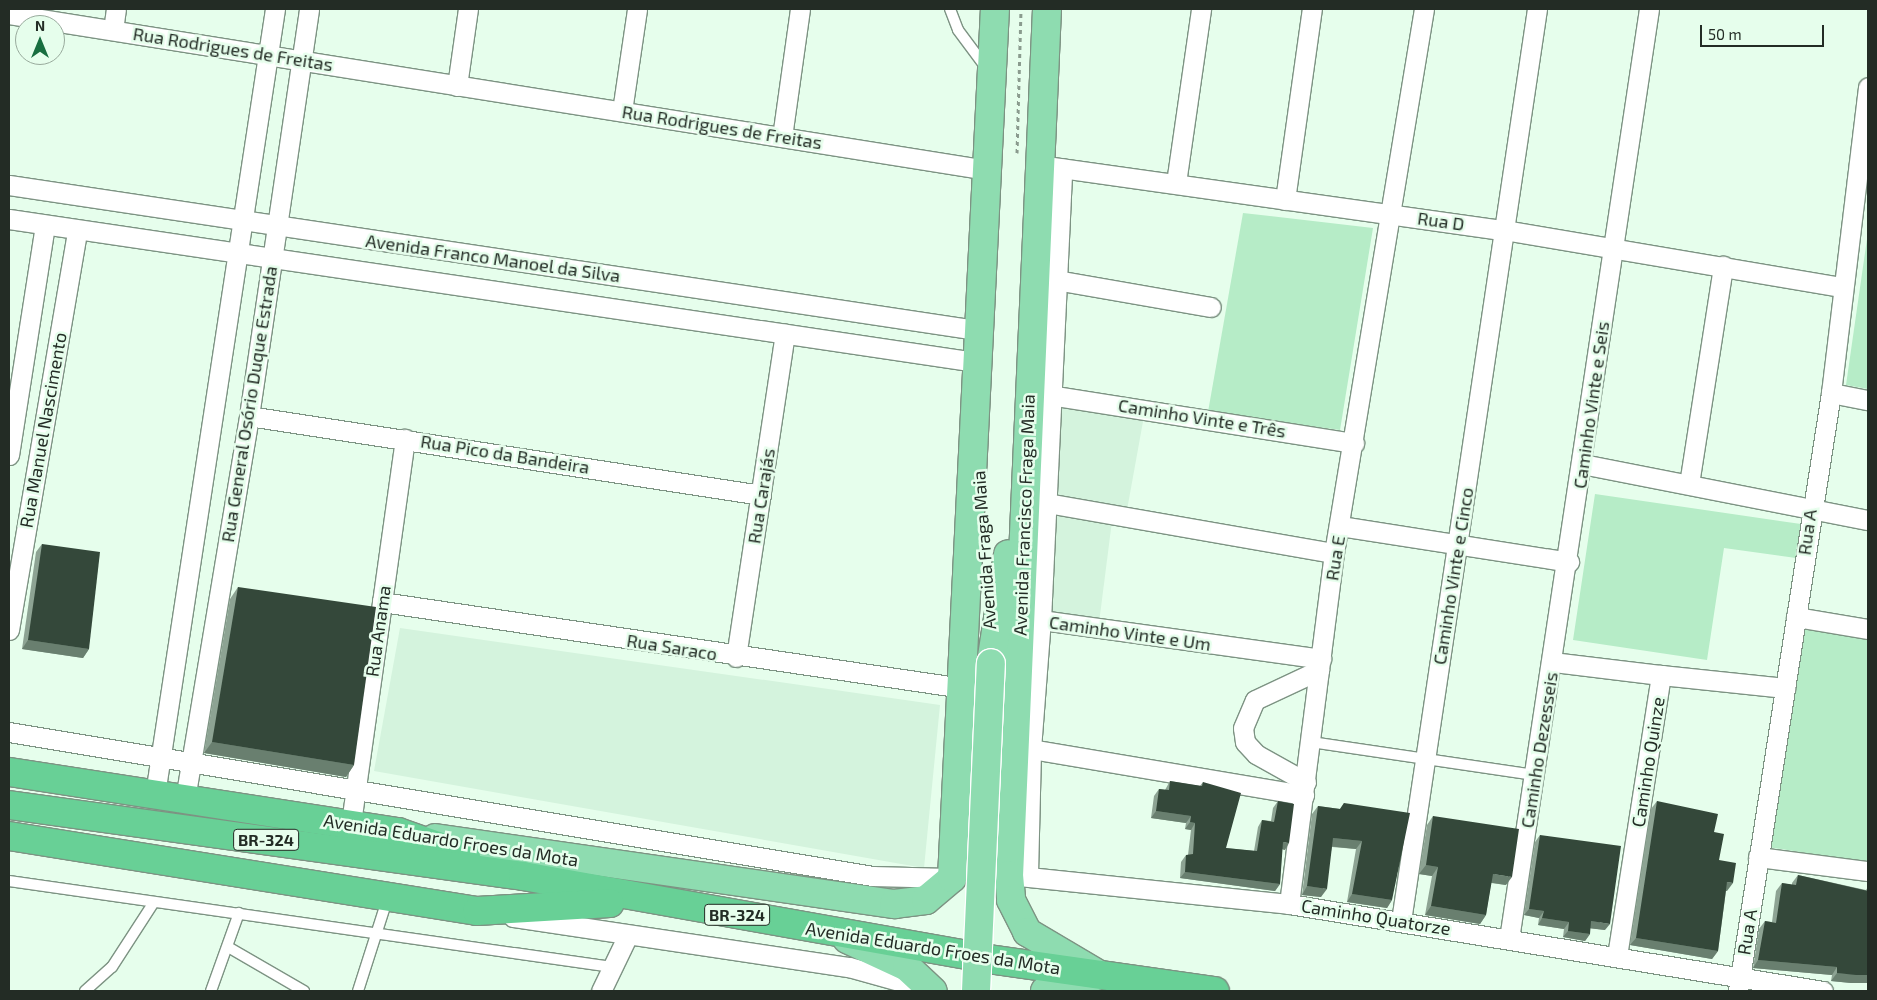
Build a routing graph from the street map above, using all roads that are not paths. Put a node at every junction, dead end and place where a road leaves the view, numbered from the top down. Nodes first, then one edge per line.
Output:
1 (116, 9) edge
2 (275, 9) edge
3 (309, 9) edge
4 (468, 9) edge
5 (637, 9) edge
6 (800, 9) edge
7 (950, 9) edge
8 (995, 9) edge
9 (1047, 9) edge
10 (1201, 9) edge
11 (1312, 9) edge
12 (1424, 9) edge
13 (1537, 9) edge
14 (1649, 9) edge
15 (9, 14) edge
16 (113, 30) junction
17 (268, 54) junction
18 (302, 59) junction
19 (992, 76) junction
20 (457, 86) junction
21 (1868, 87) edge
22 (622, 111) junction
23 (782, 137) junction
24 (1863, 163) edge
25 (1050, 167) junction
26 (987, 170) junction
27 (1176, 183) junction
28 (9, 185) edge
29 (1285, 200) junction
30 (1393, 215) junction
31 (9, 219) edge
32 (243, 221) junction
33 (45, 225) junction
34 (277, 226) junction
35 (1504, 230) junction
36 (77, 231) junction
37 (1614, 248) junction
38 (238, 254) junction
39 (272, 260) junction
40 (1723, 266) junction
41 (1056, 280) junction
42 (1841, 287) junction
43 (1211, 307) dead end
44 (977, 330) junction
45 (785, 334) junction
46 (976, 362) junction
47 (14, 386) edge
48 (1831, 393) junction
49 (1050, 395) junction
50 (1868, 400) edge
51 (249, 416) junction
52 (975, 433) junction
53 (405, 439) junction
54 (1354, 443) junction
55 (1027, 449) junction
56 (9, 455) edge
57 (1582, 464) junction
58 (1689, 484) junction
59 (761, 494) junction
60 (1048, 503) junction
61 (1810, 510) junction
62 (1868, 520) edge
63 (1340, 526) junction
64 (1458, 546) junction
65 (1334, 553) junction
66 (1569, 562) junction
67 (382, 602) junction
68 (1796, 617) junction
69 (1041, 620) junction
70 (1868, 628) edge
71 (9, 630) edge
72 (991, 655) junction
73 (736, 657) junction
74 (1553, 662) junction
75 (1320, 665) junction
76 (1661, 675) junction
77 (963, 688) junction
78 (1785, 688) junction
79 (9, 732) edge
80 (1311, 742) junction
81 (1031, 749) junction
82 (160, 759) junction
83 (1425, 760) junction
84 (191, 764) junction
85 (9, 772) edge
86 (1534, 775) junction
87 (1305, 788) junction
88 (356, 790) junction
89 (155, 794) junction
90 (186, 799) junction
91 (9, 806) edge
92 (351, 823) junction
93 (398, 832) junction
94 (9, 836) edge
95 (1758, 857) junction
96 (1868, 871) edge
97 (1018, 874) junction
98 (523, 876) junction
99 (952, 878) junction
100 (9, 883) edge
101 (388, 898) junction
102 (651, 900) junction
103 (154, 902) junction
104 (1289, 904) junction
105 (477, 911) junction
106 (239, 913) junction
107 (1402, 922) junction
108 (822, 930) junction
109 (378, 931) junction
110 (628, 935) junction
111 (1509, 939) junction
112 (228, 946) junction
113 (1617, 956) junction
114 (612, 968) junction
115 (1100, 975) junction
116 (1739, 983) edge
117 (85, 991) edge
118 (211, 991) edge
119 (304, 991) edge
120 (358, 991) edge
121 (601, 991) edge
122 (917, 991) edge
123 (932, 991) edge
124 (976, 991) edge
125 (1045, 991) edge
126 (1215, 991) edge
127 (1823, 991) edge

1 - 16 street
2 - 17 street, Rua General Osório Duque Estrada
3 - 18 street, Rua General Osório Duque Estrada
4 - 20 street
5 - 22 street
6 - 23 street
7 - 19 lane
8 - 19 main road
9 - 25 main road, Avenida Francisco Fraga Maia
10 - 27 street
11 - 29 street
12 - 30 street, Rua E
13 - 35 street, Caminho Vinte e Cinco
14 - 37 street, Caminho Vinte e Seis
15 - 16 street, Rua Rodrigues de Freitas
16 - 17 street, Rua Rodrigues de Freitas
17 - 18 street, Rua Rodrigues de Freitas
17 - 32 street, Rua General Osório Duque Estrada
18 - 20 street, Rua Rodrigues de Freitas
18 - 34 street, Rua General Osório Duque Estrada
19 - 26 main road
20 - 22 street, Rua Rodrigues de Freitas
21 - 24 street, Rua A
22 - 23 street, Rua Rodrigues de Freitas
23 - 26 street, Rua Rodrigues de Freitas
24 - 42 street, Rua A
25 - 27 street, Rua D
25 - 41 street
25 - 55 main road, Avenida Francisco Fraga Maia
26 - 44 main road
27 - 29 street, Rua D
28 - 32 street, Avenida Franco Manoel da Silva
29 - 30 street, Rua D
30 - 35 street, Rua D
30 - 54 street, Rua E
31 - 33 street, Avenida Franco Manoel da Silva
32 - 34 street, Avenida Franco Manoel da Silva
32 - 38 street, Rua General Osório Duque Estrada
33 - 36 street, Avenida Franco Manoel da Silva
33 - 47 street, Rua Manuel Nascimento
34 - 39 street, Rua General Osório Duque Estrada
34 - 44 street, Avenida Franco Manoel da Silva
35 - 37 street, Rua D
35 - 64 street, Caminho Vinte e Cinco
36 - 38 street, Avenida Franco Manoel da Silva
36 - 71 street, Rua Manuel Nascimento
37 - 40 street, Rua D
37 - 57 street, Caminho Vinte e Seis
38 - 39 street, Avenida Franco Manoel da Silva
38 - 82 street, Rua General Osório Duque Estrada
39 - 45 street, Avenida Franco Manoel da Silva
39 - 51 street, Rua General Osório Duque Estrada
40 - 42 street, Rua D
40 - 58 street
41 - 43 street
41 - 49 street
42 - 48 street, Rua A
44 - 46 main road
45 - 46 street, Avenida Franco Manoel da Silva
45 - 59 street, Rua Carajás
46 - 52 main road
47 - 56 street, Rua Manuel Nascimento
48 - 50 street
48 - 61 street, Rua A
49 - 54 street, Caminho Vinte e Três
49 - 60 street
51 - 53 street, Rua Pico da Bandeira
51 - 84 street, Rua General Osório Duque Estrada
52 - 72 main road, Avenida Fraga Maia
52 - 77 main road
53 - 59 street, Rua Pico da Bandeira
53 - 67 street, Rua Anama
54 - 63 street, Rua E
55 - 72 main road, Avenida Fraga Maia
55 - 97 main road, Avenida Francisco Fraga Maia
57 - 58 street
57 - 66 street, Caminho Vinte e Seis
58 - 61 street
59 - 73 street, Rua Carajás
60 - 65 street
60 - 69 street
61 - 62 street
61 - 68 street, Rua A
63 - 64 street
63 - 65 street, Rua E
64 - 66 street
64 - 83 street, Caminho Vinte e Cinco
65 - 75 street, Rua E
66 - 74 street, Caminho Dezesseis
67 - 73 street, Rua Saraco
67 - 88 street, Rua Anama
68 - 70 street
68 - 78 street, Rua A
69 - 75 street, Caminho Vinte e Um
69 - 81 street, Caminho Vinte e Um
72 - 124 main road, bridge
73 - 77 street, Rua Saraco
74 - 76 street, Caminho Quinze
74 - 86 street, Caminho Dezesseis
75 - 80 street, Rua E
75 - 87 street
76 - 78 street
76 - 113 street, Caminho Quinze
77 - 99 main road
78 - 95 street, Rua A
79 - 82 street
80 - 83 lane
80 - 87 street, Rua E
81 - 87 street
81 - 97 street, Caminho Vinte e Um
82 - 84 street
82 - 89 street, Rua General Osório Duque Estrada
83 - 86 lane
83 - 107 street, Caminho Vinte e Cinco
84 - 88 street
84 - 90 street, Rua General Osório Duque Estrada
85 - 89 highway, Avenida Eduardo Froes da Mota
86 - 111 street, Caminho Dezesseis
87 - 104 street, Rua E
88 - 92 street, Rua Anama
88 - 99 street
89 - 90 highway, Avenida Eduardo Froes da Mota
90 - 92 highway, Avenida Eduardo Froes da Mota
91 - 98 highway, Avenida Eduardo Froes da Mota / BR-324
92 - 93 highway, Avenida Eduardo Froes da Mota
93 - 98 highway
93 - 99 main road, Avenida Eduardo Froes da Mota
94 - 101 highway, Avenida Eduardo Froes da Mota / BR-324
95 - 96 street
95 - 116 street, Rua A
97 - 99 main road
97 - 104 street, Caminho Quatorze
97 - 115 main road, Avenida Francisco Fraga Maia
98 - 102 highway, Avenida Eduardo Froes da Mota / BR-324
100 - 103 lane
101 - 105 highway, Avenida Eduardo Froes da Mota / BR-324
101 - 109 lane
102 - 105 highway, Avenida Eduardo Froes da Mota
102 - 108 highway, Avenida Eduardo Froes da Mota / BR-324
103 - 106 lane
103 - 117 lane
104 - 107 street, Caminho Quatorze
105 - 110 street
106 - 109 lane
106 - 112 lane
107 - 111 street, Caminho Quatorze
108 - 115 highway, Avenida Eduardo Froes da Mota / BR-324
108 - 123 main road
109 - 114 lane
109 - 120 lane
110 - 114 street
110 - 122 street
111 - 113 street, Caminho Quatorze
112 - 118 lane
112 - 119 lane
113 - 116 street, Caminho Quatorze
114 - 121 street
115 - 125 main road
115 - 126 highway, Avenida Eduardo Froes da Mota / BR-324
116 - 127 street, Caminho Quatorze

